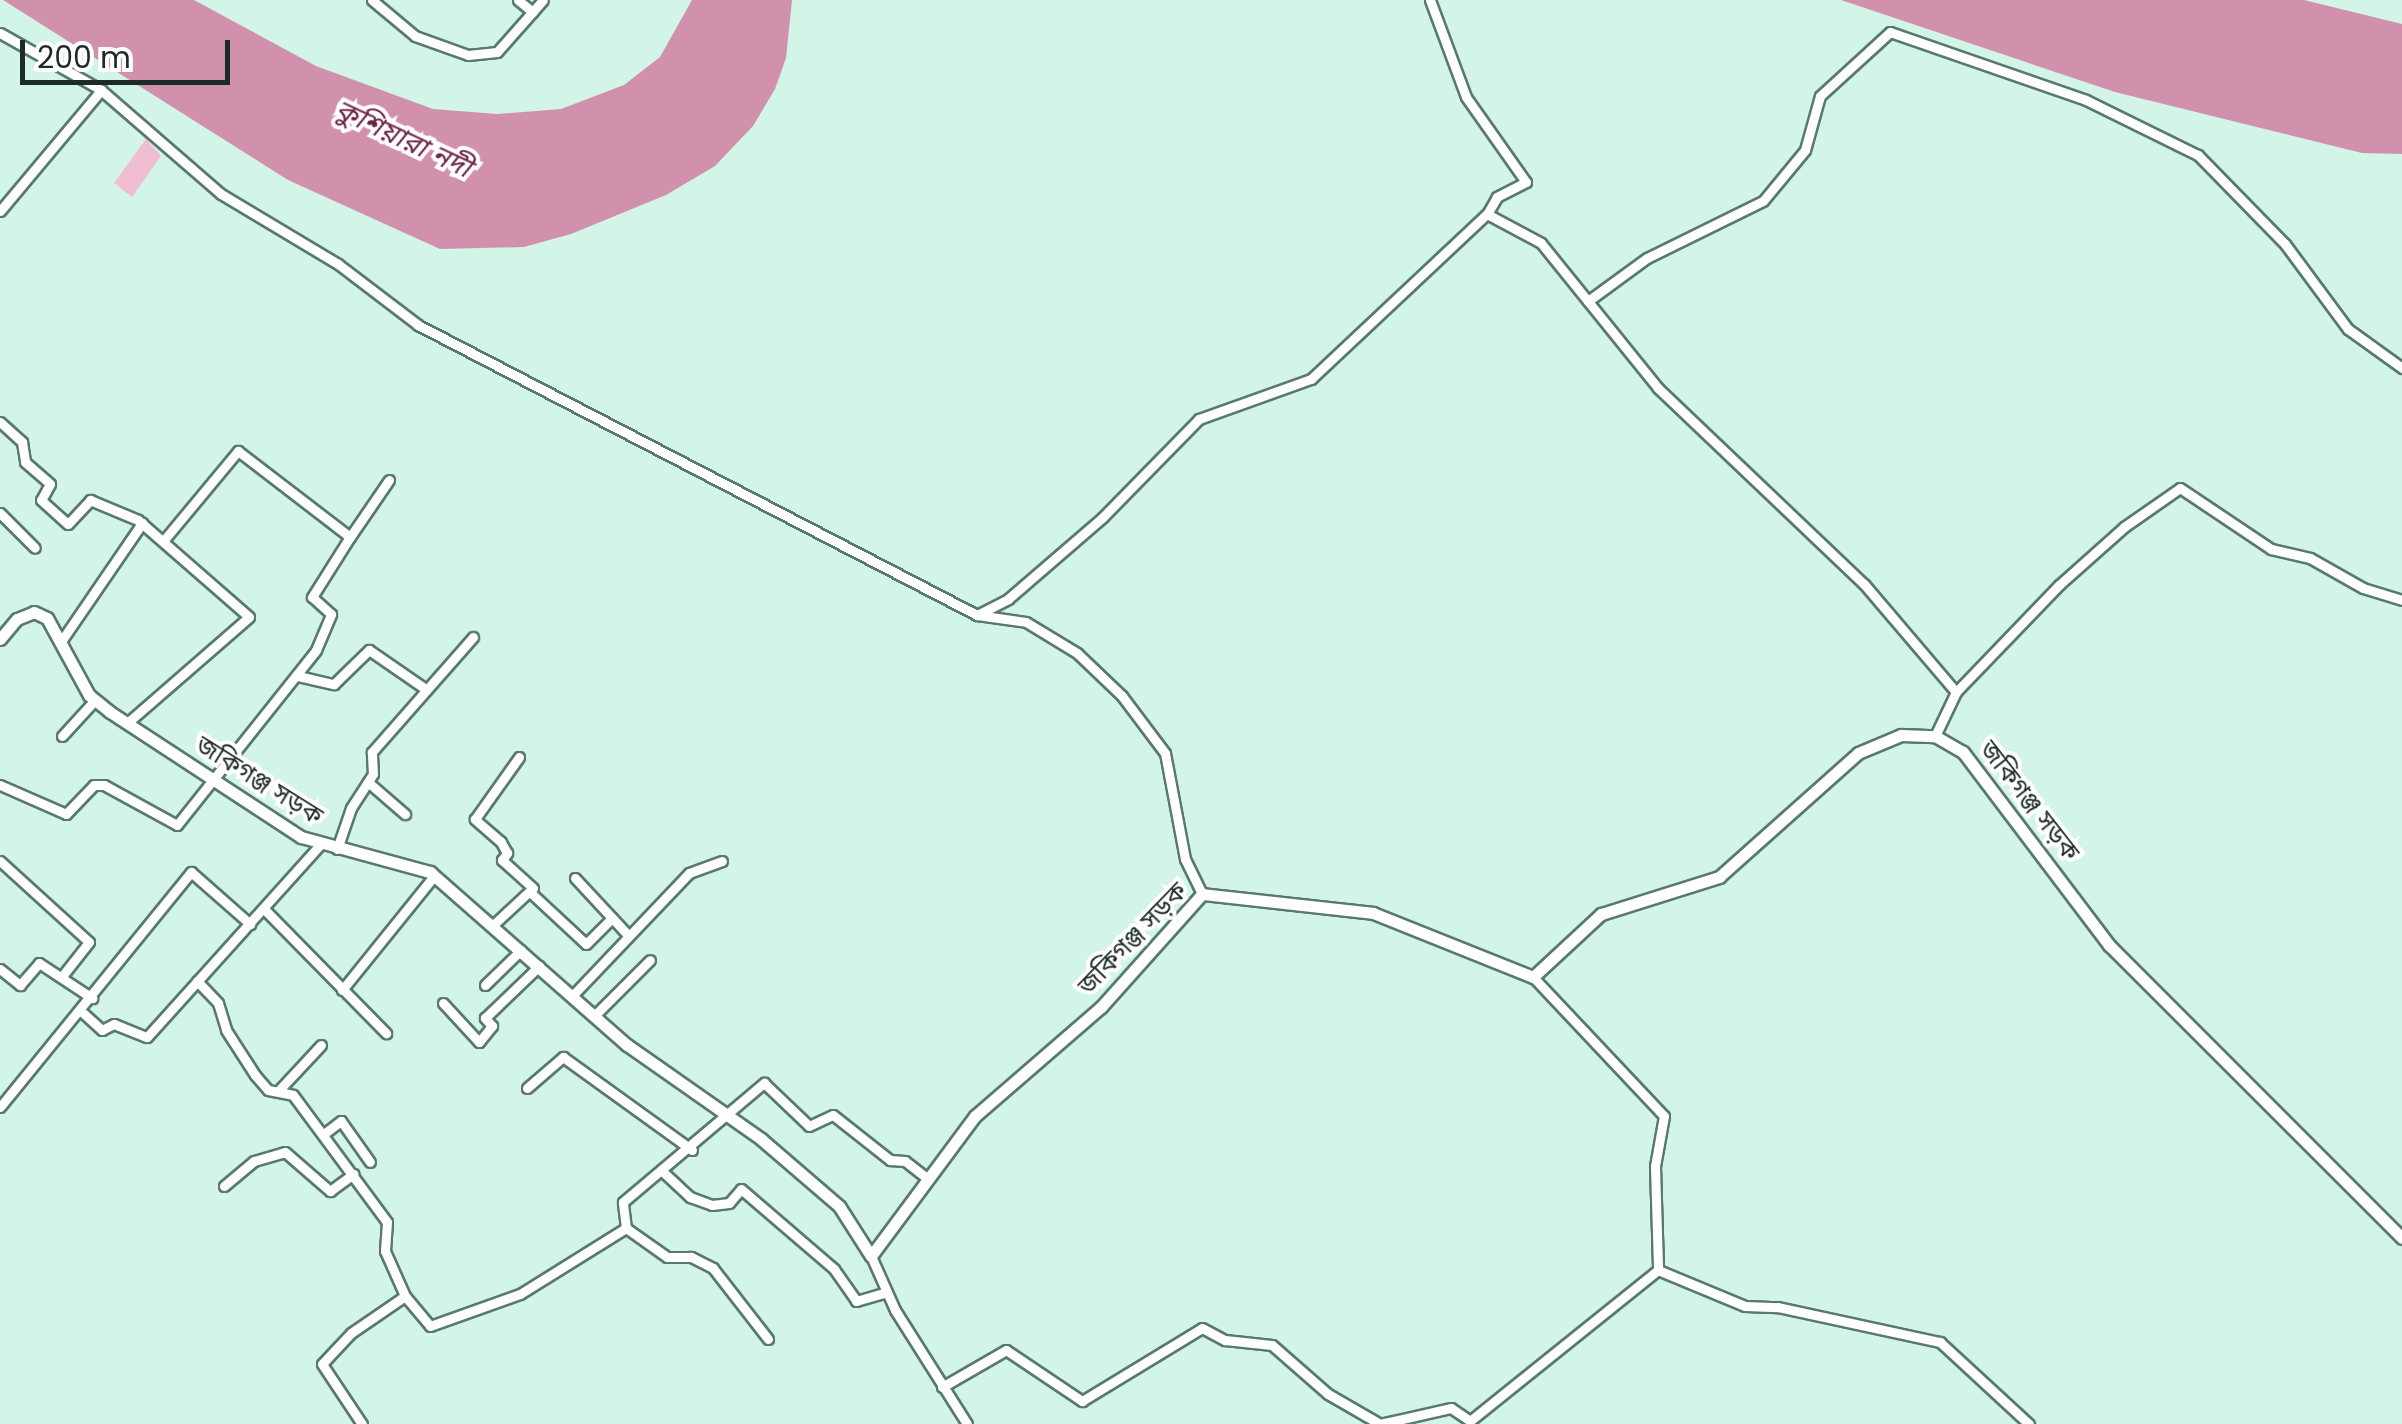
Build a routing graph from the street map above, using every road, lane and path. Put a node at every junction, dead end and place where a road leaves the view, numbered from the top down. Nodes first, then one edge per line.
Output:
1 (372, 0) edge
2 (518, 0) edge
3 (544, 0) edge
4 (1430, 0) edge
5 (532, 12) junction
6 (0, 34) edge
7 (102, 90) junction
8 (0, 212) edge
9 (1487, 214) junction
10 (1588, 301) junction
11 (2402, 368) edge
12 (0, 422) edge
13 (389, 480) dead end
14 (0, 513) edge
15 (142, 523) junction
16 (350, 537) junction
17 (164, 540) junction
18 (35, 548) dead end
19 (2402, 600) edge
20 (977, 615) junction
21 (474, 637) dead end
22 (0, 639) edge
23 (62, 640) junction
24 (298, 676) junction
25 (427, 690) junction
26 (1956, 692) junction
27 (95, 700) junction
28 (127, 723) junction
29 (62, 736) dead end
30 (1935, 736) junction
31 (519, 758) dead end
32 (214, 780) junction
33 (368, 782) junction
34 (0, 785) edge
35 (405, 814) dead end
36 (320, 845) junction
37 (336, 849) junction
38 (0, 860) edge
39 (722, 861) dead end
40 (434, 876) junction
41 (575, 878) dead end
42 (530, 892) junction
43 (1202, 894) junction
44 (266, 910) junction
45 (612, 918) junction
46 (250, 924) junction
47 (493, 925) junction
48 (628, 935) junction
49 (521, 950) junction
50 (650, 960) dead end
51 (538, 966) junction
52 (0, 968) edge
53 (63, 975) junction
54 (1533, 977) junction
55 (198, 981) junction
56 (485, 985) dead end
57 (342, 990) junction
58 (572, 996) junction
59 (92, 998) junction
60 (443, 1003) dead end
61 (82, 1012) junction
62 (594, 1016) junction
63 (386, 1033) dead end
64 (321, 1045) dead end
65 (528, 1088) dead end
66 (280, 1089) junction
67 (0, 1107) edge
68 (727, 1115) junction
69 (325, 1134) junction
70 (692, 1150) junction
71 (370, 1162) dead end
72 (661, 1170) junction
73 (353, 1174) junction
74 (928, 1179) junction
75 (224, 1186) dead end
76 (626, 1228) junction
77 (2402, 1238) edge
78 (871, 1256) junction
79 (1658, 1270) junction
80 (887, 1292) junction
81 (405, 1296) junction
82 (768, 1339) dead end
83 (942, 1387) junction
84 (963, 1423) edge
85 (362, 1424) edge
86 (2029, 1424) edge

1 - 5 street
2 - 5 street
3 - 5 street
4 - 9 street
6 - 7 street
7 - 8 street
7 - 20 street
9 - 10 street
9 - 20 street
10 - 11 street
10 - 26 street
12 - 15 street
13 - 16 street
14 - 18 street
15 - 17 street
15 - 23 street
16 - 17 street
16 - 24 street
17 - 28 street
19 - 26 street
20 - 43 street
21 - 25 street
22 - 23 main road, জকিগঞ্জ সড়ক
23 - 27 main road, জকিগঞ্জ সড়ক
24 - 25 street
24 - 32 street
25 - 33 street
26 - 30 street
27 - 28 main road, জকিগঞ্জ সড়ক
27 - 29 street
28 - 32 main road, জকিগঞ্জ সড়ক
30 - 54 main road
30 - 77 main road, জকিগঞ্জ সড়ক
31 - 42 street
32 - 34 street
32 - 36 main road, জকিগঞ্জ সড়ক
33 - 35 street
33 - 37 street
36 - 37 main road, জকিগঞ্জ সড়ক
36 - 44 street
37 - 40 main road, জকিগঞ্জ সড়ক
38 - 53 street
39 - 48 street
40 - 47 main road, জকিগঞ্জ সড়ক
40 - 57 street
41 - 45 street
42 - 45 street
42 - 47 street
43 - 54 main road, জকিগঞ্জ সড়ক
43 - 74 main road, জকিগঞ্জ সড়ক
44 - 46 street
44 - 57 street
45 - 48 street
46 - 55 street
46 - 59 street
47 - 49 main road, জকিগঞ্জ সড়ক
48 - 58 street
49 - 51 main road, জকিগঞ্জ সড়ক
49 - 56 street
50 - 62 street
51 - 58 main road, জকিগঞ্জ সড়ক
51 - 60 street
52 - 53 street
53 - 59 street
54 - 79 street
55 - 61 street
55 - 66 street
57 - 63 street
58 - 62 main road, জকিগঞ্জ সড়ক
59 - 61 street
61 - 67 street
62 - 68 main road, জকিগঞ্জ সড়ক
64 - 66 street
65 - 70 street
66 - 69 street
68 - 70 street
68 - 74 street
68 - 78 main road, জকিগঞ্জ সড়ক
69 - 71 street
69 - 73 street
70 - 72 street
72 - 76 street
72 - 80 street
73 - 75 street
73 - 81 street
74 - 78 main road, জকিগঞ্জ সড়ক
76 - 81 street
76 - 82 street
78 - 80 street
79 - 83 street
79 - 86 street
80 - 83 street
81 - 85 street
83 - 84 street

